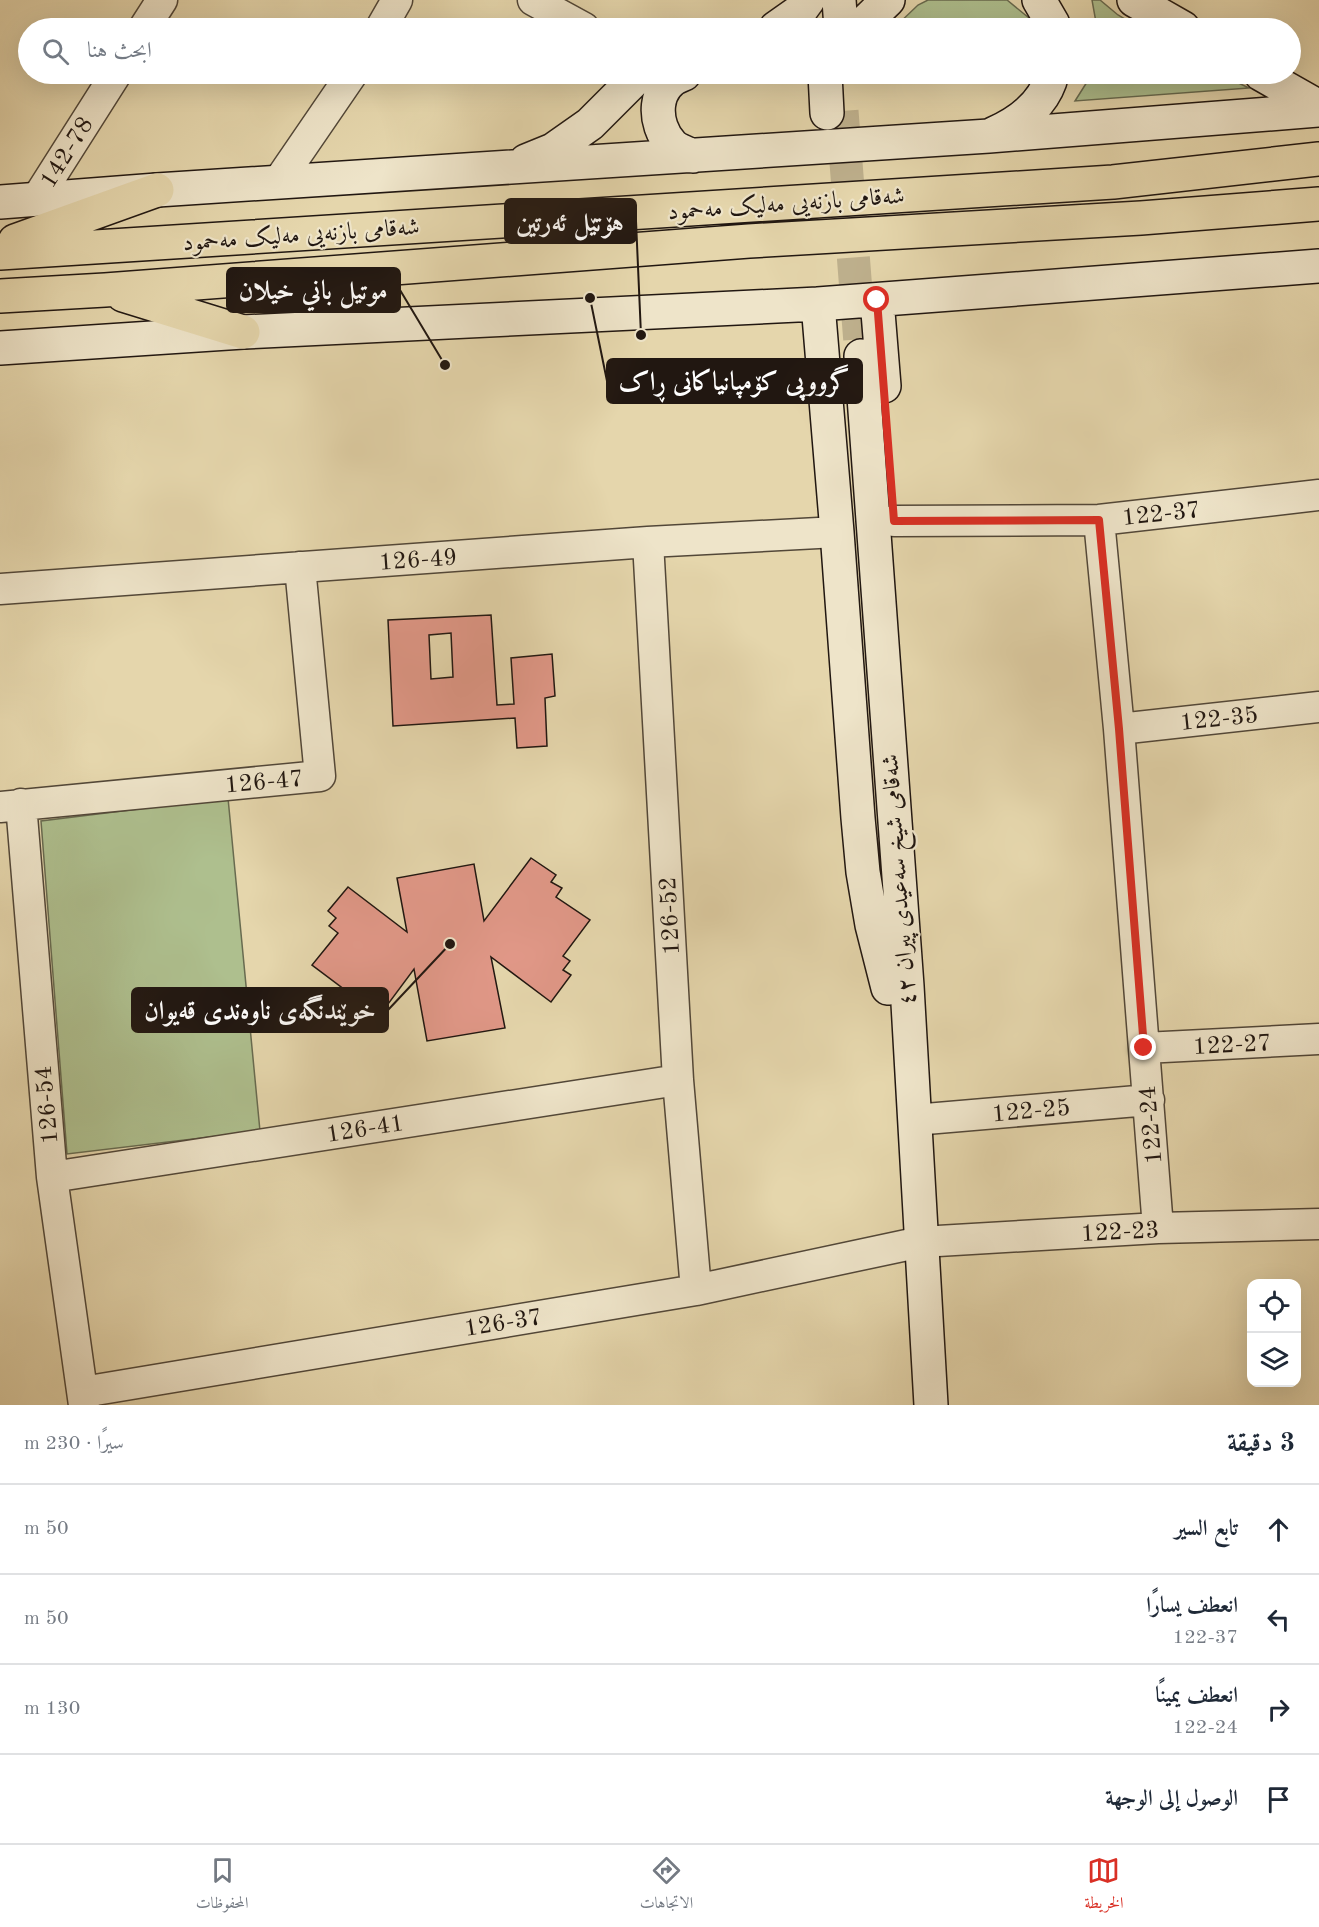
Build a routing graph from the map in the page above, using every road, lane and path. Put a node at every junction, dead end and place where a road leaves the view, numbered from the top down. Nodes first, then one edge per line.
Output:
1 (162, 0) edge
2 (397, 0) edge
3 (533, 0) edge
4 (808, 0) edge
5 (821, 0) edge
6 (839, 0) edge
7 (888, 0) edge
8 (1039, 0) edge
9 (1134, 0) edge
10 (150, 18) edge
11 (387, 18) edge
12 (566, 18) edge
13 (790, 18) edge
14 (822, 18) edge
15 (840, 18) edge
16 (869, 18) edge
17 (1048, 18) edge
18 (1166, 18) edge
19 (110, 84) edge
20 (345, 84) edge
21 (630, 84) edge
22 (669, 84) edge
23 (830, 84) edge
24 (1049, 84) edge
25 (1278, 84) edge
26 (1319, 109) edge
27 (835, 112) tunnel mouth
28 (988, 136) junction
29 (693, 156) junction
30 (1319, 159) edge
31 (513, 167) junction
32 (278, 182) junction
33 (157, 190) junction
34 (36, 200) junction
35 (0, 202) edge
36 (1319, 204) edge
37 (0, 246) edge
38 (0, 253) edge
39 (1319, 266) edge
40 (105, 290) junction
41 (0, 296) edge
42 (877, 300) junction
43 (818, 304) junction
44 (243, 332) junction
45 (0, 348) edge
46 (854, 356) tunnel mouth
47 (1319, 495) edge
48 (1099, 520) junction
49 (894, 521) junction
50 (837, 532) junction
51 (648, 542) junction
52 (300, 567) junction
53 (0, 589) edge
54 (1319, 707) edge
55 (1119, 729) junction
56 (11, 806) edge
57 (897, 987) junction
58 (1319, 1039) edge
59 (1144, 1048) junction
60 (678, 1080) junction
61 (1149, 1100) junction
62 (914, 1120) junction
63 (52, 1177) junction
64 (1319, 1224) edge
65 (1158, 1228) junction
66 (911, 1245) junction
67 (696, 1290) junction
68 (84, 1398) edge
69 (910, 1405) edge
70 (931, 1405) edge

1 - 10 street
2 - 11 street
3 - 12 street
4 - 13 main road
5 - 14 main road
6 - 15 main road
7 - 16 main road
8 - 17 main road
9 - 18 main road
19 - 34 street, 142-78
20 - 32 street
21 - 31 main road
22 - 29 main road
23 - 27 main road
24 - 28 main road
25 - 26 main road
26 - 28 main road
28 - 29 main road
29 - 31 main road
30 - 38 highway, شەقامی بازنەیی مەلیک مەحمود
31 - 32 main road
32 - 33 main road
33 - 34 main road
33 - 37 highway
34 - 35 main road
36 - 40 highway, شەقامی بازنەیی مەلیک مەحمود
39 - 42 main road
40 - 41 highway, شەقامی بازنەیی مەلیک مەحمود
40 - 44 highway
42 - 43 main road
42 - 49 main road
43 - 44 main road
43 - 50 main road
44 - 45 main road
46 - 57 main road, شەقامی شیخ سەعیدی پیران ٤٢
47 - 48 street, 122-37
48 - 49 street, 122-37
48 - 55 street, 122-24
49 - 57 main road
50 - 51 street, 126-49
50 - 57 main road
51 - 52 street, 126-49
51 - 60 street, 126-52
52 - 53 street, 126-49
52 - 56 street, 126-47
54 - 55 street, 122-35
55 - 59 street, 122-24
56 - 63 street, 126-54
57 - 62 main road, شەقامی شیخ سەعیدی پیران ٤٢
57 - 66 main road, شەقامی شیخ سەعیدی پیران ٤٢
58 - 59 street, 122-27
59 - 61 street, 122-24
60 - 63 street, 126-41
60 - 67 street, 126-52
61 - 62 street, 122-25
61 - 65 street, 122-24
62 - 66 main road, شەقامی شیخ سەعیدی پیران ٤٢
63 - 68 street, 126-54
64 - 65 street, 122-23
65 - 66 street, 122-23
66 - 67 street, 126-37
66 - 69 main road, شەقامی شیخ سەعیدی پیران ٤٢
66 - 70 main road, شەقامی شیخ سەعیدی پیران ٤٢
67 - 68 street, 126-37

